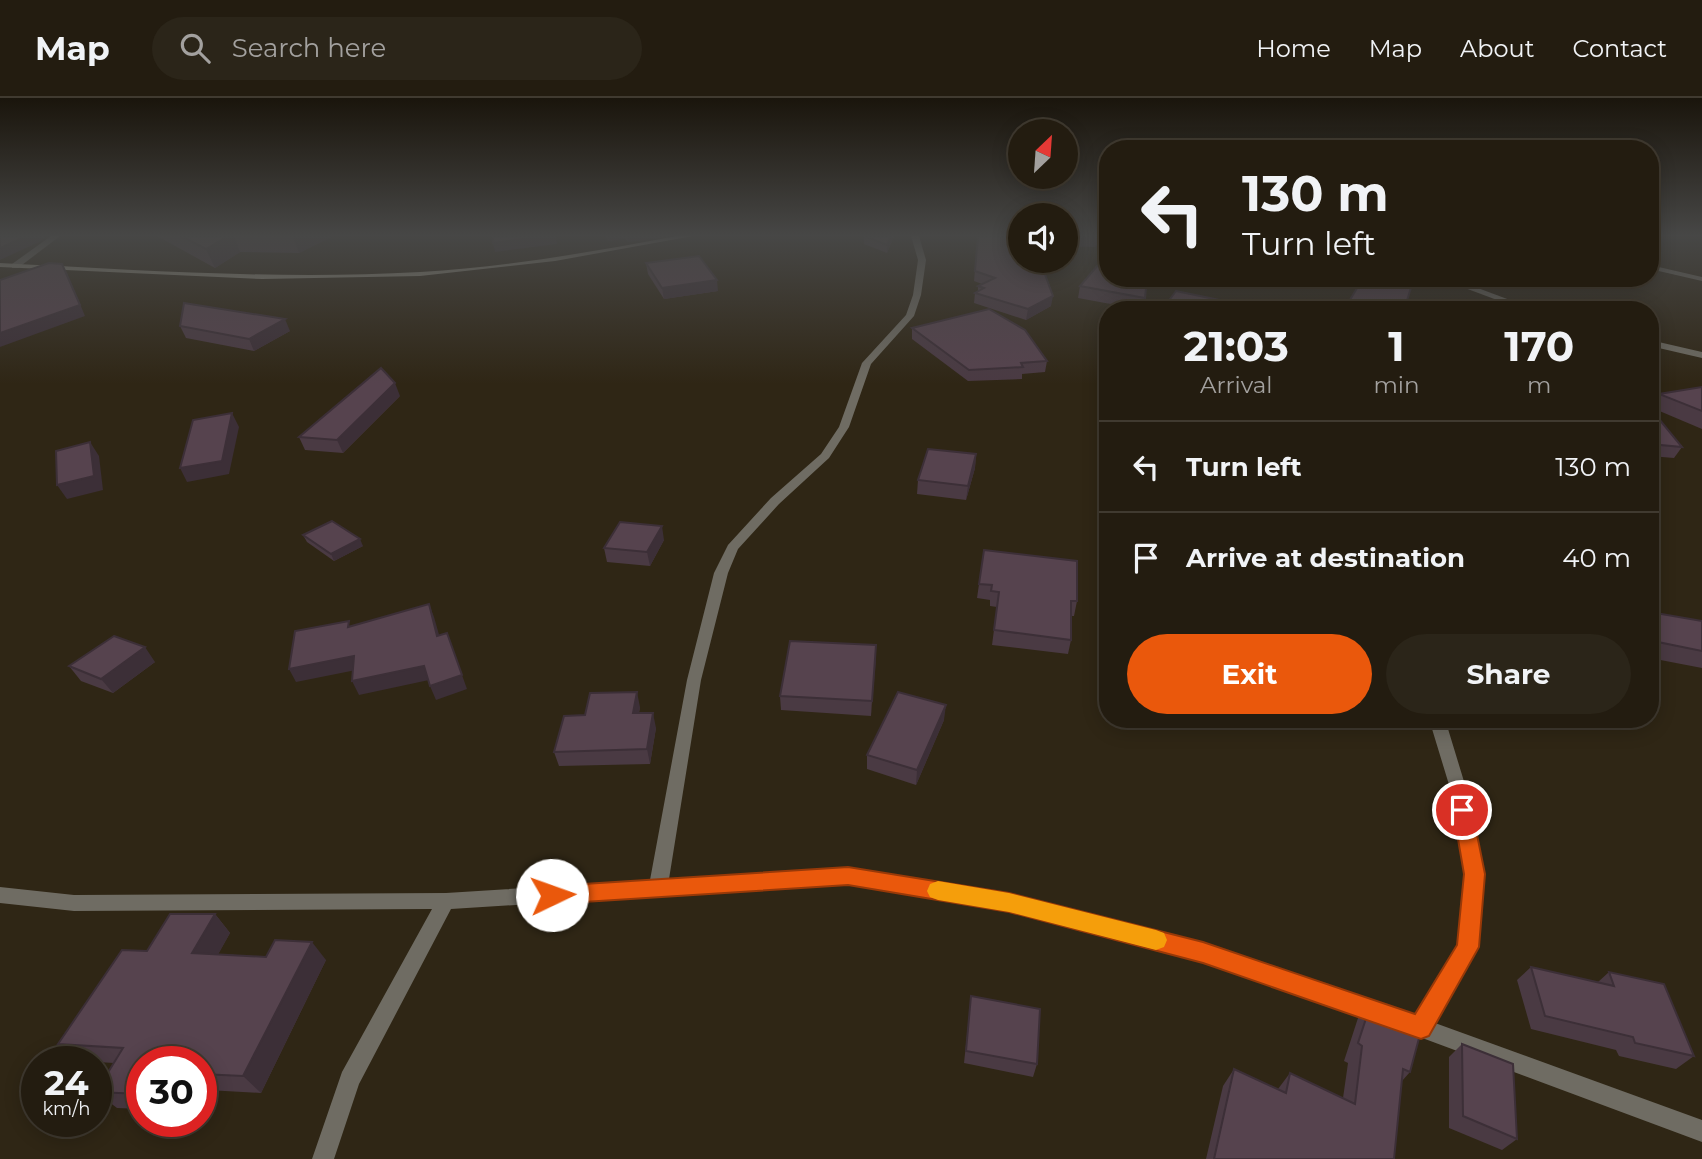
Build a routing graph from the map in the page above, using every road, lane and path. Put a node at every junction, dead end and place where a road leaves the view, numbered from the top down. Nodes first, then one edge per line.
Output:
1 (917, 286) edge
2 (1468, 287) edge
3 (1507, 301) edge
4 (1659, 344) edge
5 (1702, 355) edge
6 (1440, 728) edge
7 (658, 889) junction
8 (0, 895) edge
9 (446, 901) junction
10 (1421, 1027) junction
11 (1702, 1131) edge
12 (323, 1159) edge

1 - 7 street
2 - 3 street
4 - 5 street
6 - 10 street
7 - 9 street
7 - 10 street
8 - 9 street
9 - 12 street
10 - 11 street

